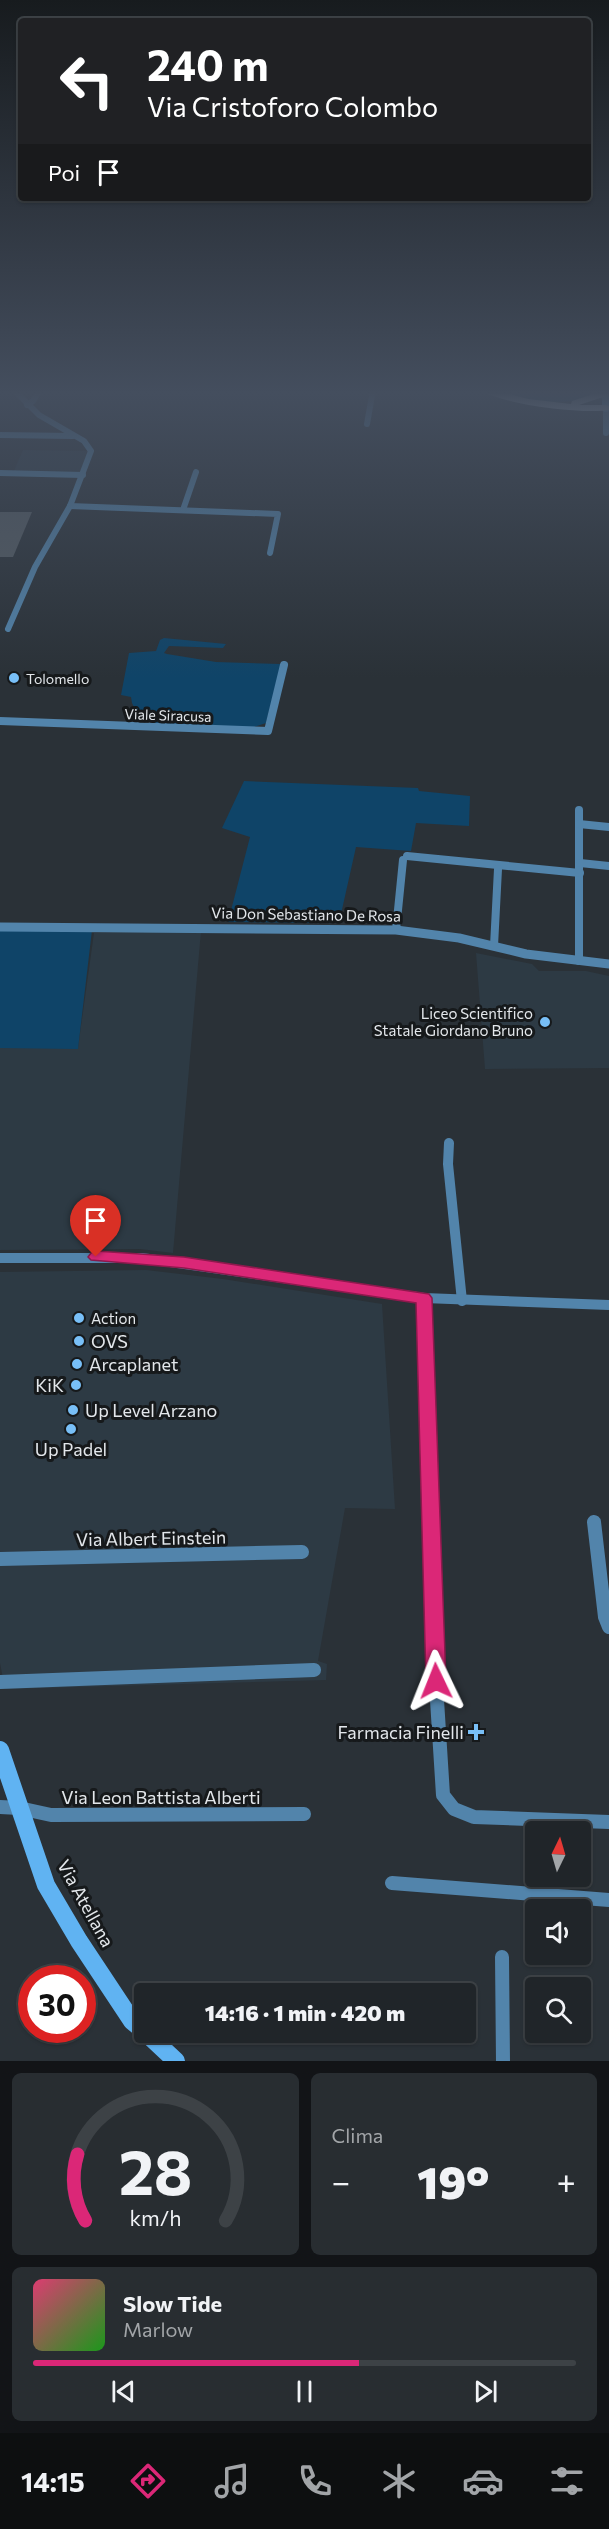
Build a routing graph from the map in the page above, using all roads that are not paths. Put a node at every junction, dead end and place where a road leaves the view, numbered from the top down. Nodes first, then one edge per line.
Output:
1 (78, 486) edge
2 (191, 486) edge
3 (70, 506) junction
4 (183, 510) junction
5 (270, 553) dead end
6 (8, 629) dead end
7 (284, 665) dead end
8 (0, 721) edge
9 (579, 810) dead end
10 (579, 824) junction
11 (609, 827) edge
12 (580, 863) junction
13 (609, 866) edge
14 (498, 869) dead end
15 (580, 873) junction
16 (0, 927) edge
17 (396, 930) junction
18 (494, 946) junction
19 (579, 961) junction
20 (609, 964) edge
21 (449, 1143) dead end
22 (0, 1258) edge
23 (424, 1298) junction
24 (462, 1301) junction
25 (609, 1305) edge
26 (594, 1522) dead end
27 (302, 1552) dead end
28 (0, 1559) edge
29 (609, 1627) edge
30 (314, 1670) dead end
31 (0, 1682) edge
32 (0, 1750) edge
33 (9, 1807) edge
34 (304, 1814) dead end
35 (609, 1822) edge
36 (392, 1883) dead end
37 (609, 1900) edge
38 (502, 1958) dead end
39 (134, 2022) edge
40 (157, 2043) edge
41 (176, 2061) edge
42 (503, 2061) edge

1 - 3 street
2 - 4 street
3 - 4 street
3 - 6 street
4 - 5 street
7 - 8 street, Viale Siracusa
9 - 10 street
10 - 11 street
10 - 12 street
12 - 13 street
12 - 15 street
14 - 18 street
15 - 17 street
15 - 19 street
16 - 17 street, Via Don Sebastiano De Rosa
17 - 18 street, Via Don Sebastiano De Rosa
18 - 19 street, Via Don Sebastiano De Rosa
19 - 20 street, Via Don Sebastiano De Rosa
21 - 24 street
22 - 23 street
23 - 24 street
23 - 35 street
24 - 25 street
26 - 29 street
27 - 28 street, Via Albert Einstein
30 - 31 street
32 - 33 main road, Via Atellana
33 - 34 street, Via Leon Battista Alberti
33 - 39 main road, Via Atellana
36 - 37 street
38 - 42 street
40 - 41 main road, Via Atellana

